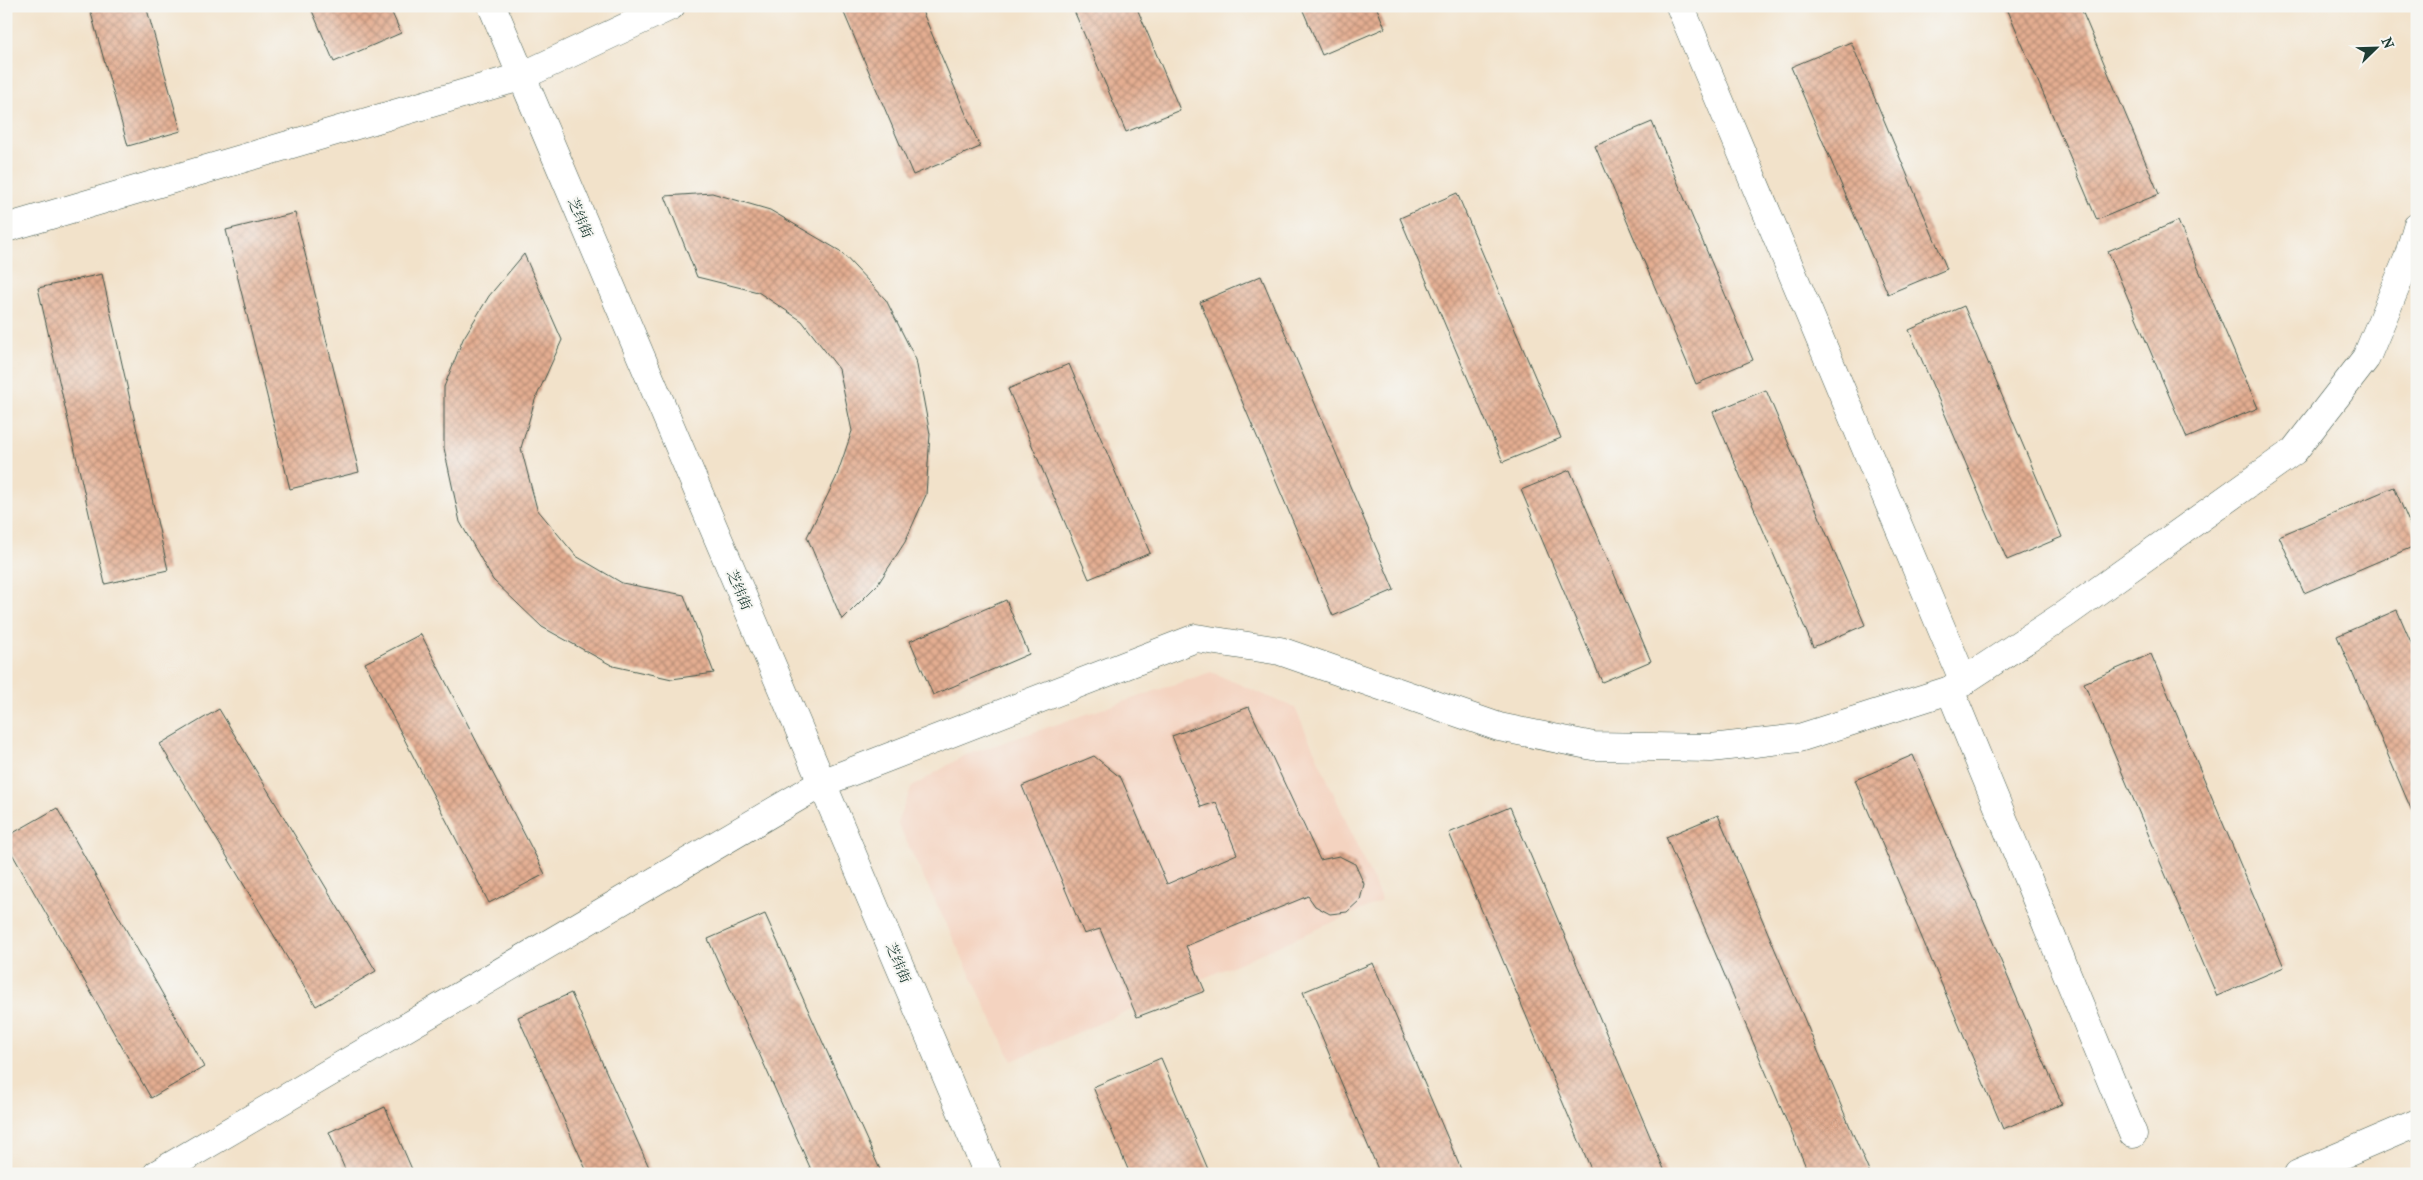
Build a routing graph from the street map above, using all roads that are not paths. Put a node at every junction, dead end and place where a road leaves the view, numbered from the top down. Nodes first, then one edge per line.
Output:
1 (492, 6) edge
2 (671, 6) edge
3 (1680, 6) edge
4 (520, 77) junction
5 (2417, 227) edge
6 (6, 228) edge
7 (1957, 686) junction
8 (822, 783) junction
9 (2417, 1124) edge
10 (2133, 1134) dead end
11 (157, 1174) edge
12 (988, 1174) edge
13 (2298, 1174) edge

1 - 4 street, 芝纬街
2 - 4 street
3 - 7 street
4 - 6 street
4 - 8 street, 芝纬街
5 - 7 street
7 - 8 street
7 - 10 street
8 - 11 street
8 - 12 street, 芝纬街
9 - 13 street

